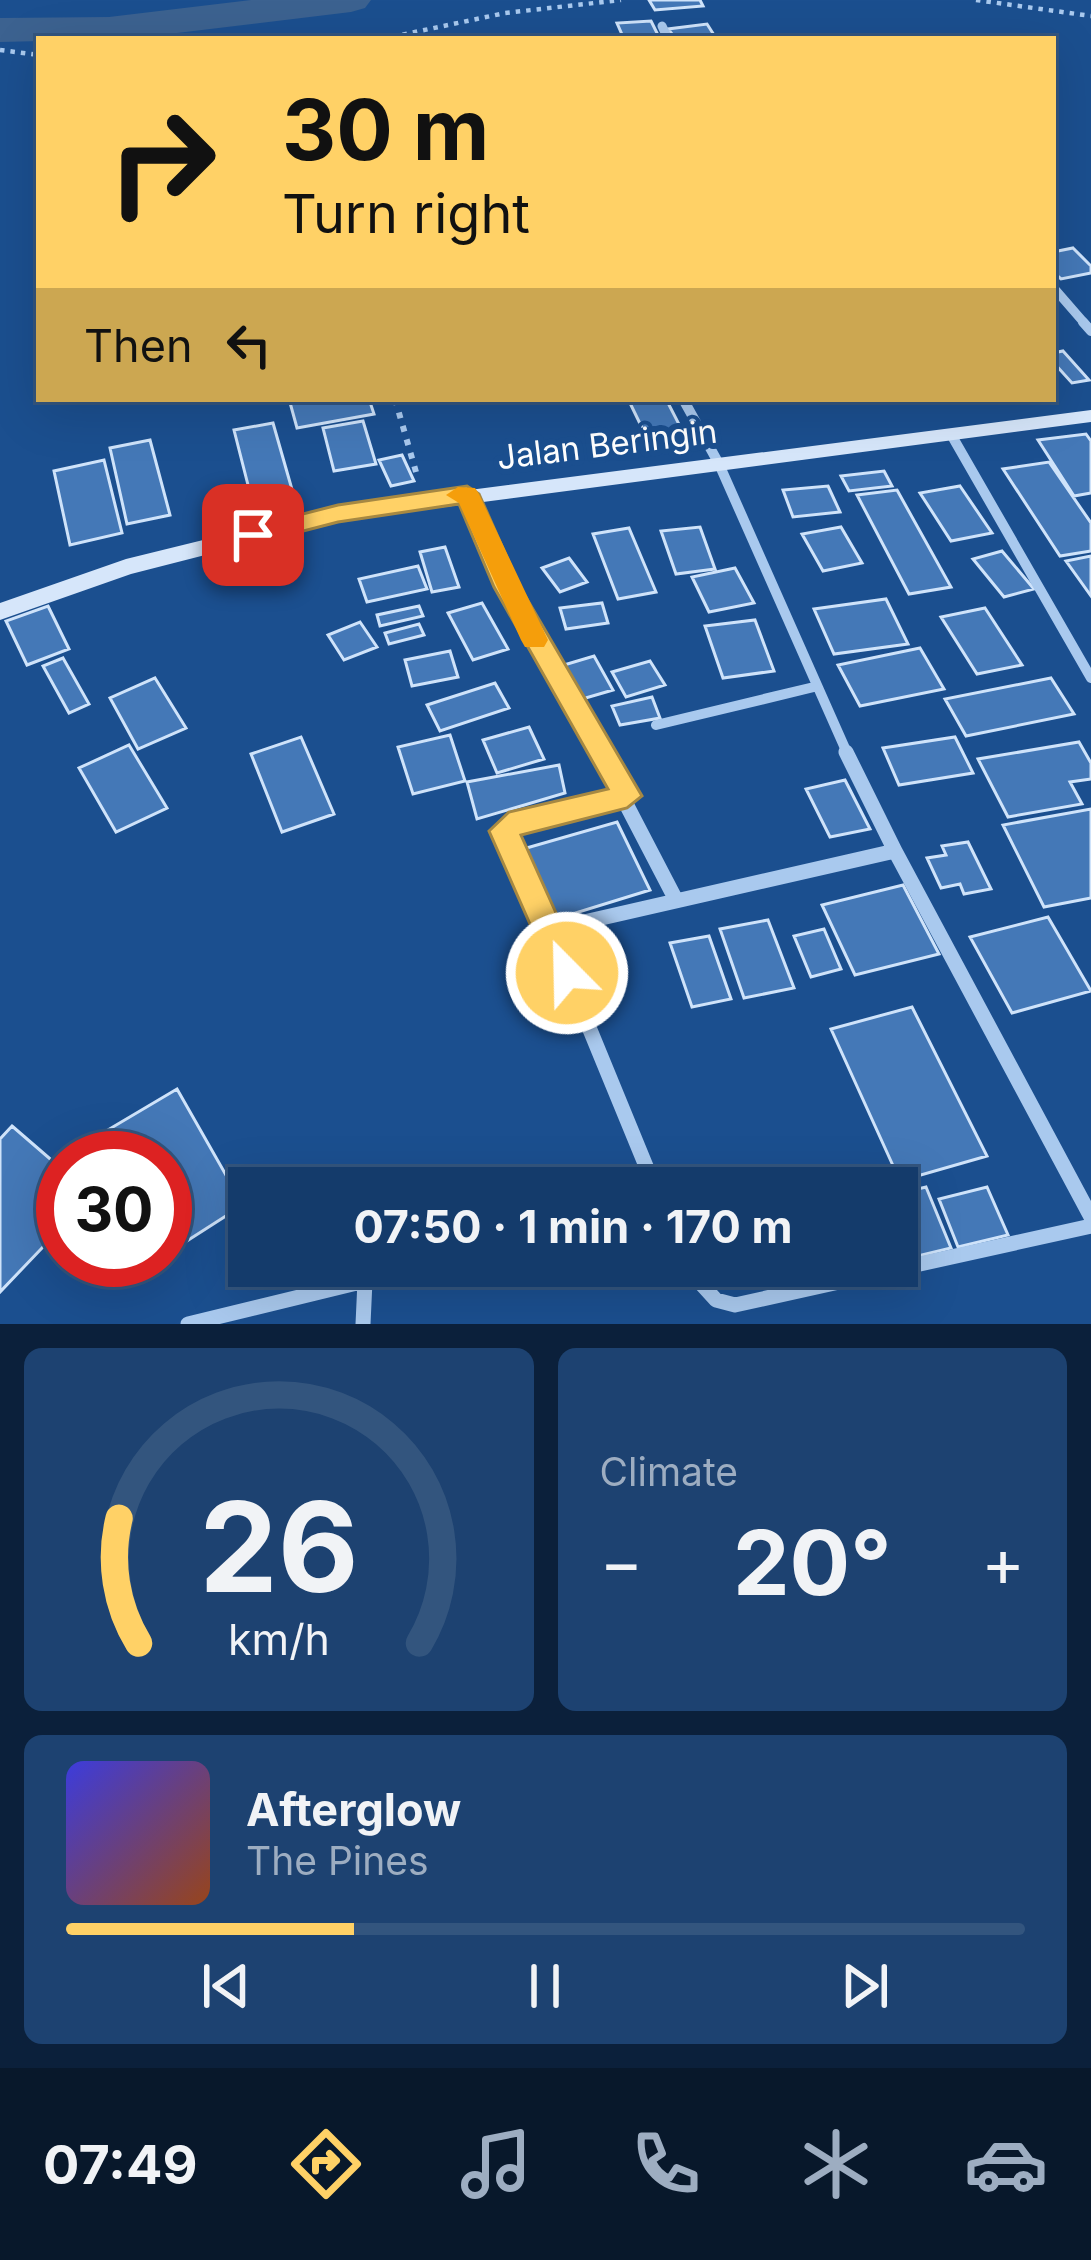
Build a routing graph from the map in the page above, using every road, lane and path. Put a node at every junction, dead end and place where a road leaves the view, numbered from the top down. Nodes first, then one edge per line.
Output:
1 (622, 0) edge
2 (976, 0) edge
3 (1091, 16) edge
4 (662, 26) dead end
5 (396, 36) edge
6 (667, 36) edge
7 (0, 50) edge
8 (36, 55) edge
9 (1056, 290) edge
10 (1091, 331) edge
11 (396, 402) edge
12 (685, 402) edge
13 (1091, 416) edge
14 (952, 436) junction
15 (719, 464) junction
16 (467, 494) junction
17 (420, 500) junction
18 (0, 612) edge
19 (1091, 678) edge
20 (814, 687) junction
21 (656, 725) dead end
22 (627, 796) junction
23 (895, 851) junction
24 (676, 901) junction
25 (549, 930) junction
26 (646, 1167) edge
27 (1091, 1222) edge
28 (918, 1262) edge
29 (339, 1287) edge
30 (364, 1287) edge
31 (704, 1287) edge
32 (812, 1287) edge
33 (188, 1324) edge
34 (363, 1324) edge

1 - 5 path
2 - 3 path
4 - 6 street
7 - 8 path
9 - 10 street
11 - 17 path
12 - 15 street
13 - 14 street, Jalan Beringin
14 - 15 street, Jalan Beringin
14 - 19 street
15 - 16 street, Jalan Beringin
15 - 20 street
16 - 17 street, Jalan Beringin
16 - 22 street
17 - 18 street, Jalan Beringin
20 - 21 street
20 - 23 street
22 - 24 street
22 - 25 street
23 - 24 street
23 - 27 street
24 - 25 street
25 - 26 street
27 - 28 street
29 - 33 street
30 - 34 street
31 - 32 street

